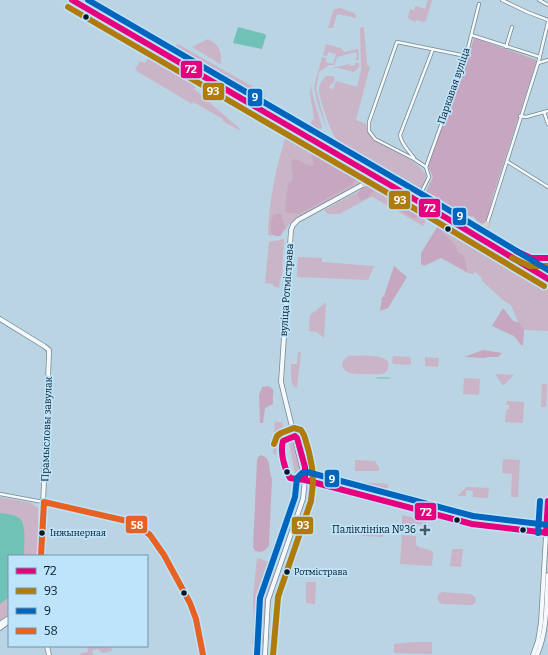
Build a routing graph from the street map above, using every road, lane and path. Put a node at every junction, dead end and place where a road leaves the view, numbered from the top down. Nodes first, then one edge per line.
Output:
1 (72, 0) edge
2 (87, 0) edge
3 (502, 0) edge
4 (539, 0) edge
5 (479, 4) dead end
6 (548, 5) edge
7 (548, 21) edge
8 (512, 27) dead end
9 (471, 35) junction
10 (506, 47) junction
11 (433, 49) junction
12 (466, 56) junction
13 (540, 57) junction
14 (548, 60) edge
15 (538, 63) junction
16 (548, 111) edge
17 (544, 112) junction
18 (520, 116) junction
19 (548, 124) edge
20 (414, 159) junction
21 (508, 162) junction
22 (426, 167) junction
23 (363, 171) junction
24 (379, 180) junction
25 (364, 184) junction
26 (548, 187) edge
27 (420, 195) junction
28 (417, 202) junction
29 (487, 224) junction
30 (476, 227) junction
31 (490, 235) junction
32 (529, 258) junction
33 (548, 258) edge
34 (548, 270) edge
35 (548, 279) edge
36 (0, 319) edge
37 (305, 480) junction
38 (0, 494) edge
39 (548, 501) edge
40 (44, 502) junction
41 (547, 533) edge
42 (41, 555) edge
43 (548, 575) edge
44 (8, 622) edge
45 (0, 628) edge
46 (203, 655) edge
47 (266, 655) edge
48 (533, 655) edge
49 (537, 655) edge

1 - 23 highway
2 - 27 highway
3 - 7 street
4 - 6 street
5 - 9 street, Паркавая вуліца
7 - 13 street
8 - 10 street
9 - 10 street
9 - 12 street, Паркавая вуліца
10 - 13 street
11 - 12 street
11 - 20 street
11 - 20 street
12 - 22 street, Паркавая вуліца
13 - 15 street
14 - 15 street
15 - 18 street
16 - 17 street
17 - 18 street
17 - 19 street
18 - 21 street
20 - 22 street
21 - 26 street
21 - 29 street
22 - 27 street, Паркавая вуліца
23 - 24 highway
23 - 25 highway
24 - 25 highway
24 - 28 highway
25 - 37 street, вуліца Ротмістрава
27 - 28 highway
27 - 30 highway
28 - 35 highway
29 - 30 highway
29 - 31 highway
30 - 31 highway
31 - 32 highway
32 - 33 highway
32 - 34 highway
36 - 40 street, Прамысловы завулак
37 - 41 street
37 - 47 street, вуліца Ротмістрава
38 - 40 street
39 - 41 street
40 - 42 street, Прамысловы завулак
40 - 46 street
41 - 48 street
43 - 49 street
44 - 45 street

